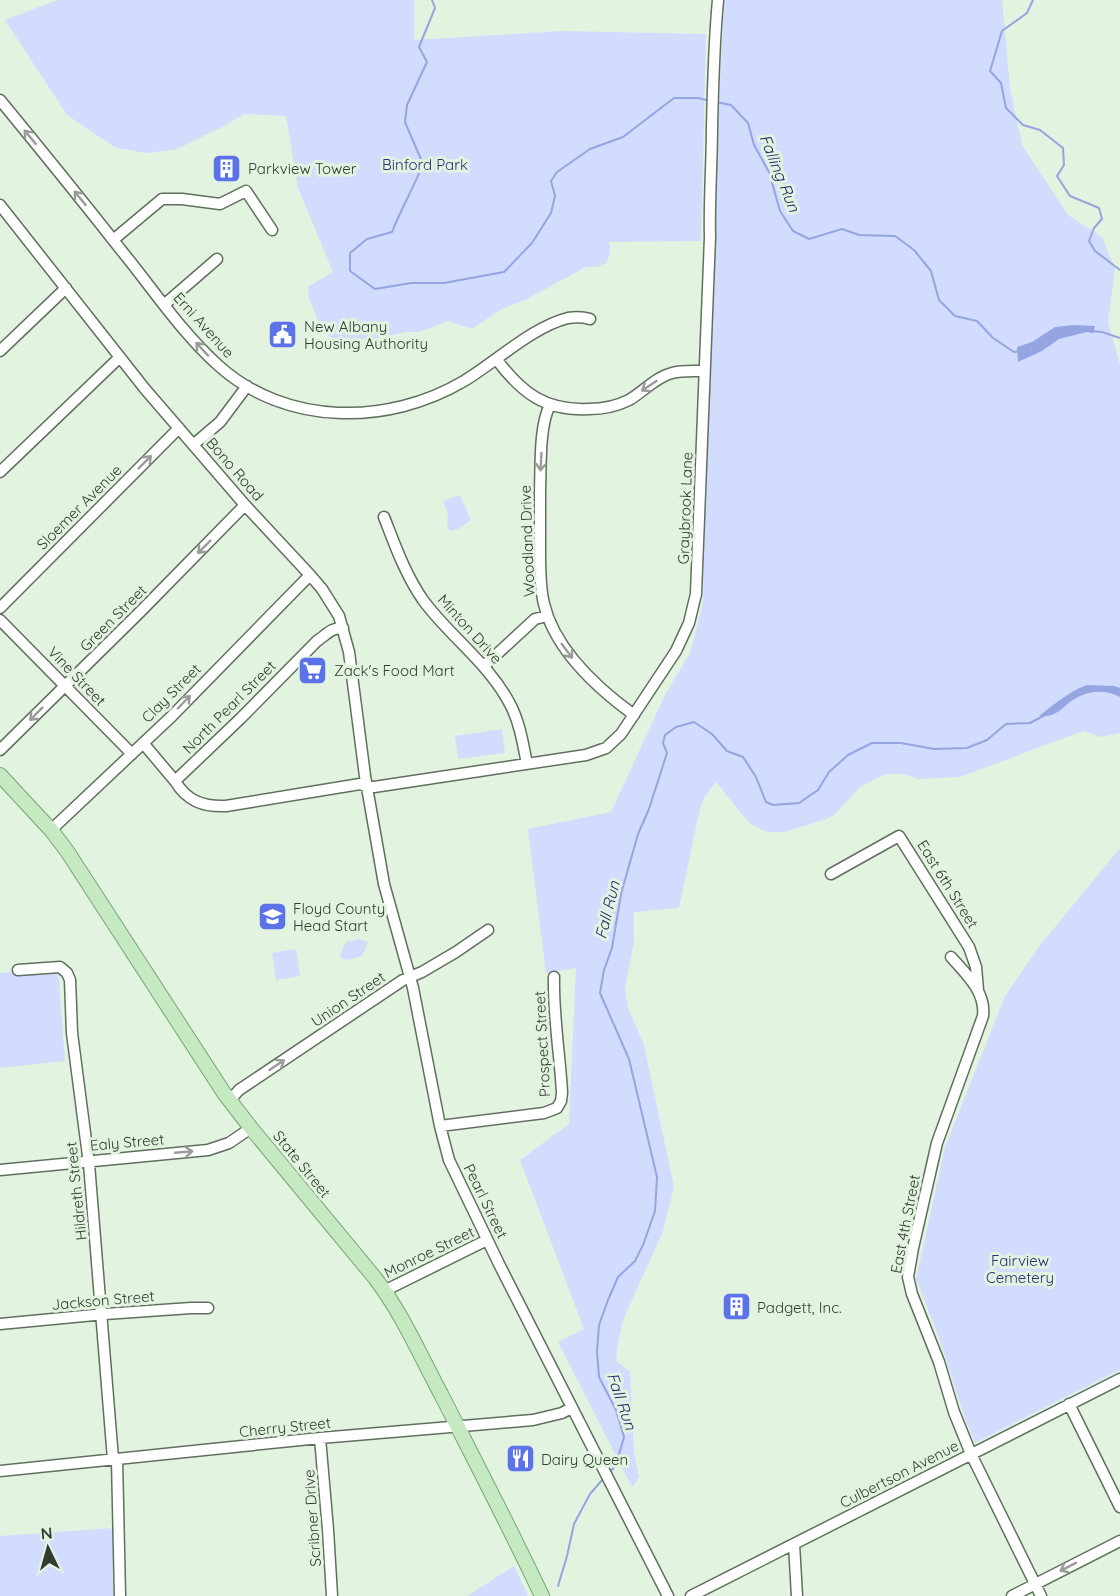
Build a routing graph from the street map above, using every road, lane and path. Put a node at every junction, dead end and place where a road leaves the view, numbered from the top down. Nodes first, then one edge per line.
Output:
1 (718, 0) edge
2 (0, 100) edge
3 (2, 210) edge
4 (272, 230) dead end
5 (113, 240) junction
6 (217, 260) dead end
7 (66, 288) junction
8 (165, 304) junction
9 (590, 319) dead end
10 (0, 351) edge
11 (120, 357) junction
12 (497, 360) junction
13 (704, 372) junction
14 (247, 386) junction
15 (550, 405) junction
16 (179, 428) junction
17 (193, 445) junction
18 (0, 472) edge
19 (245, 505) junction
20 (384, 516) dead end
21 (310, 575) junction
22 (0, 608) edge
23 (547, 616) junction
24 (0, 620) edge
25 (343, 627) junction
26 (484, 666) junction
27 (65, 686) junction
28 (634, 715) junction
29 (142, 743) junction
30 (0, 750) edge
31 (132, 754) junction
32 (526, 764) junction
33 (0, 775) edge
34 (175, 781) junction
35 (368, 787) junction
36 (51, 830) junction
37 (831, 874) dead end
38 (488, 930) dead end
39 (951, 957) dead end
40 (18, 969) dead end
41 (409, 976) junction
42 (554, 977) dead end
43 (978, 990) junction
44 (230, 1100) junction
45 (440, 1126) junction
46 (251, 1128) junction
47 (89, 1161) junction
48 (0, 1170) edge
49 (487, 1240) junction
50 (384, 1291) junction
51 (208, 1308) dead end
52 (102, 1314) junction
53 (0, 1324) edge
54 (1120, 1379) edge
55 (1069, 1404) junction
56 (572, 1408) junction
57 (457, 1426) junction
58 (320, 1438) junction
59 (971, 1454) junction
60 (115, 1459) junction
61 (0, 1471) edge
62 (1120, 1507) edge
63 (1120, 1541) edge
64 (794, 1544) junction
65 (1035, 1584) junction
66 (120, 1596) edge
67 (332, 1596) edge
68 (542, 1596) edge
69 (668, 1596) edge
70 (692, 1596) edge
71 (797, 1596) edge
72 (1012, 1596) edge
73 (1041, 1596) edge

1 - 13 street, Graybrook Lane
5 -> 2 street, Erni Avenue
3 - 7 street, Bono Road
4 - 5 street
5 - 8 street, Erni Avenue
6 - 8 street
7 - 10 street
7 - 11 street, Bono Road
14 -> 8 street, Erni Avenue
9 - 12 street, Erni Avenue
11 - 16 street, Bono Road
11 - 18 street
12 - 14 street, Erni Avenue
12 - 15 street
13 -> 15 street
13 - 28 street, Graybrook Lane
14 - 17 street
15 -> 23 street, Woodland Drive
16 - 17 street, Bono Road
22 -> 16 street, Sloemer Avenue
17 - 19 street, Bono Road
19 - 21 street, Bono Road
19 -> 27 street, Green Street
20 - 26 street, Minton Drive
21 - 25 street, Bono Road
29 -> 21 street, Clay Street
23 - 26 street
23 -> 28 street, Woodland Drive
24 - 27 street, Vine Street
25 - 34 street, North Pearl Street
25 - 35 street, Bono Road
26 - 32 street, Minton Drive
27 -> 30 street, Green Street
27 - 31 street, Vine Street
28 - 32 street, Graybrook Lane
29 - 31 street, Clay Street
29 - 34 street
31 - 36 street, Clay Street
32 - 35 street, Graybrook Lane
33 - 36 main road, State Street
34 - 35 street, Graybrook Lane
35 - 41 street, Pearl Street
36 - 44 main road, State Street
37 - 43 street, East 6th Street
38 - 41 street, Union Street
39 - 43 street
40 - 47 street, Hildreth Street
44 -> 41 street, Union Street
41 - 45 street, Pearl Street
42 - 45 street, Prospect Street
43 - 59 street, East 4th Street
44 - 46 main road, State Street
45 - 49 street, Pearl Street
47 -> 46 street, Ealy Street
46 - 50 main road, State Street
47 - 48 street, Ealy Street
47 - 52 street, Hildreth Street
49 - 50 street, Monroe Street
49 - 56 street, Pearl Street
50 - 57 main road, State Street
51 - 52 street, Jackson Street
52 - 53 street, Jackson Street
52 - 60 street, Hildreth Street
54 - 55 street, Culbertson Avenue
55 - 59 street, Culbertson Avenue
55 - 62 street
56 - 57 street, Cherry Street
56 - 69 street, Pearl Street
57 - 58 street, Cherry Street
57 - 68 main road, State Street
58 - 60 street, Cherry Street
58 - 67 street, Scribner Drive
59 - 64 street, Culbertson Avenue
59 - 65 street, East 4th Street
60 - 61 street, Cherry Street
60 - 66 street, Hildreth Street
63 -> 65 street
64 - 70 street, Culbertson Avenue
64 - 71 street
65 - 72 street
65 - 73 street, East 4th Street

